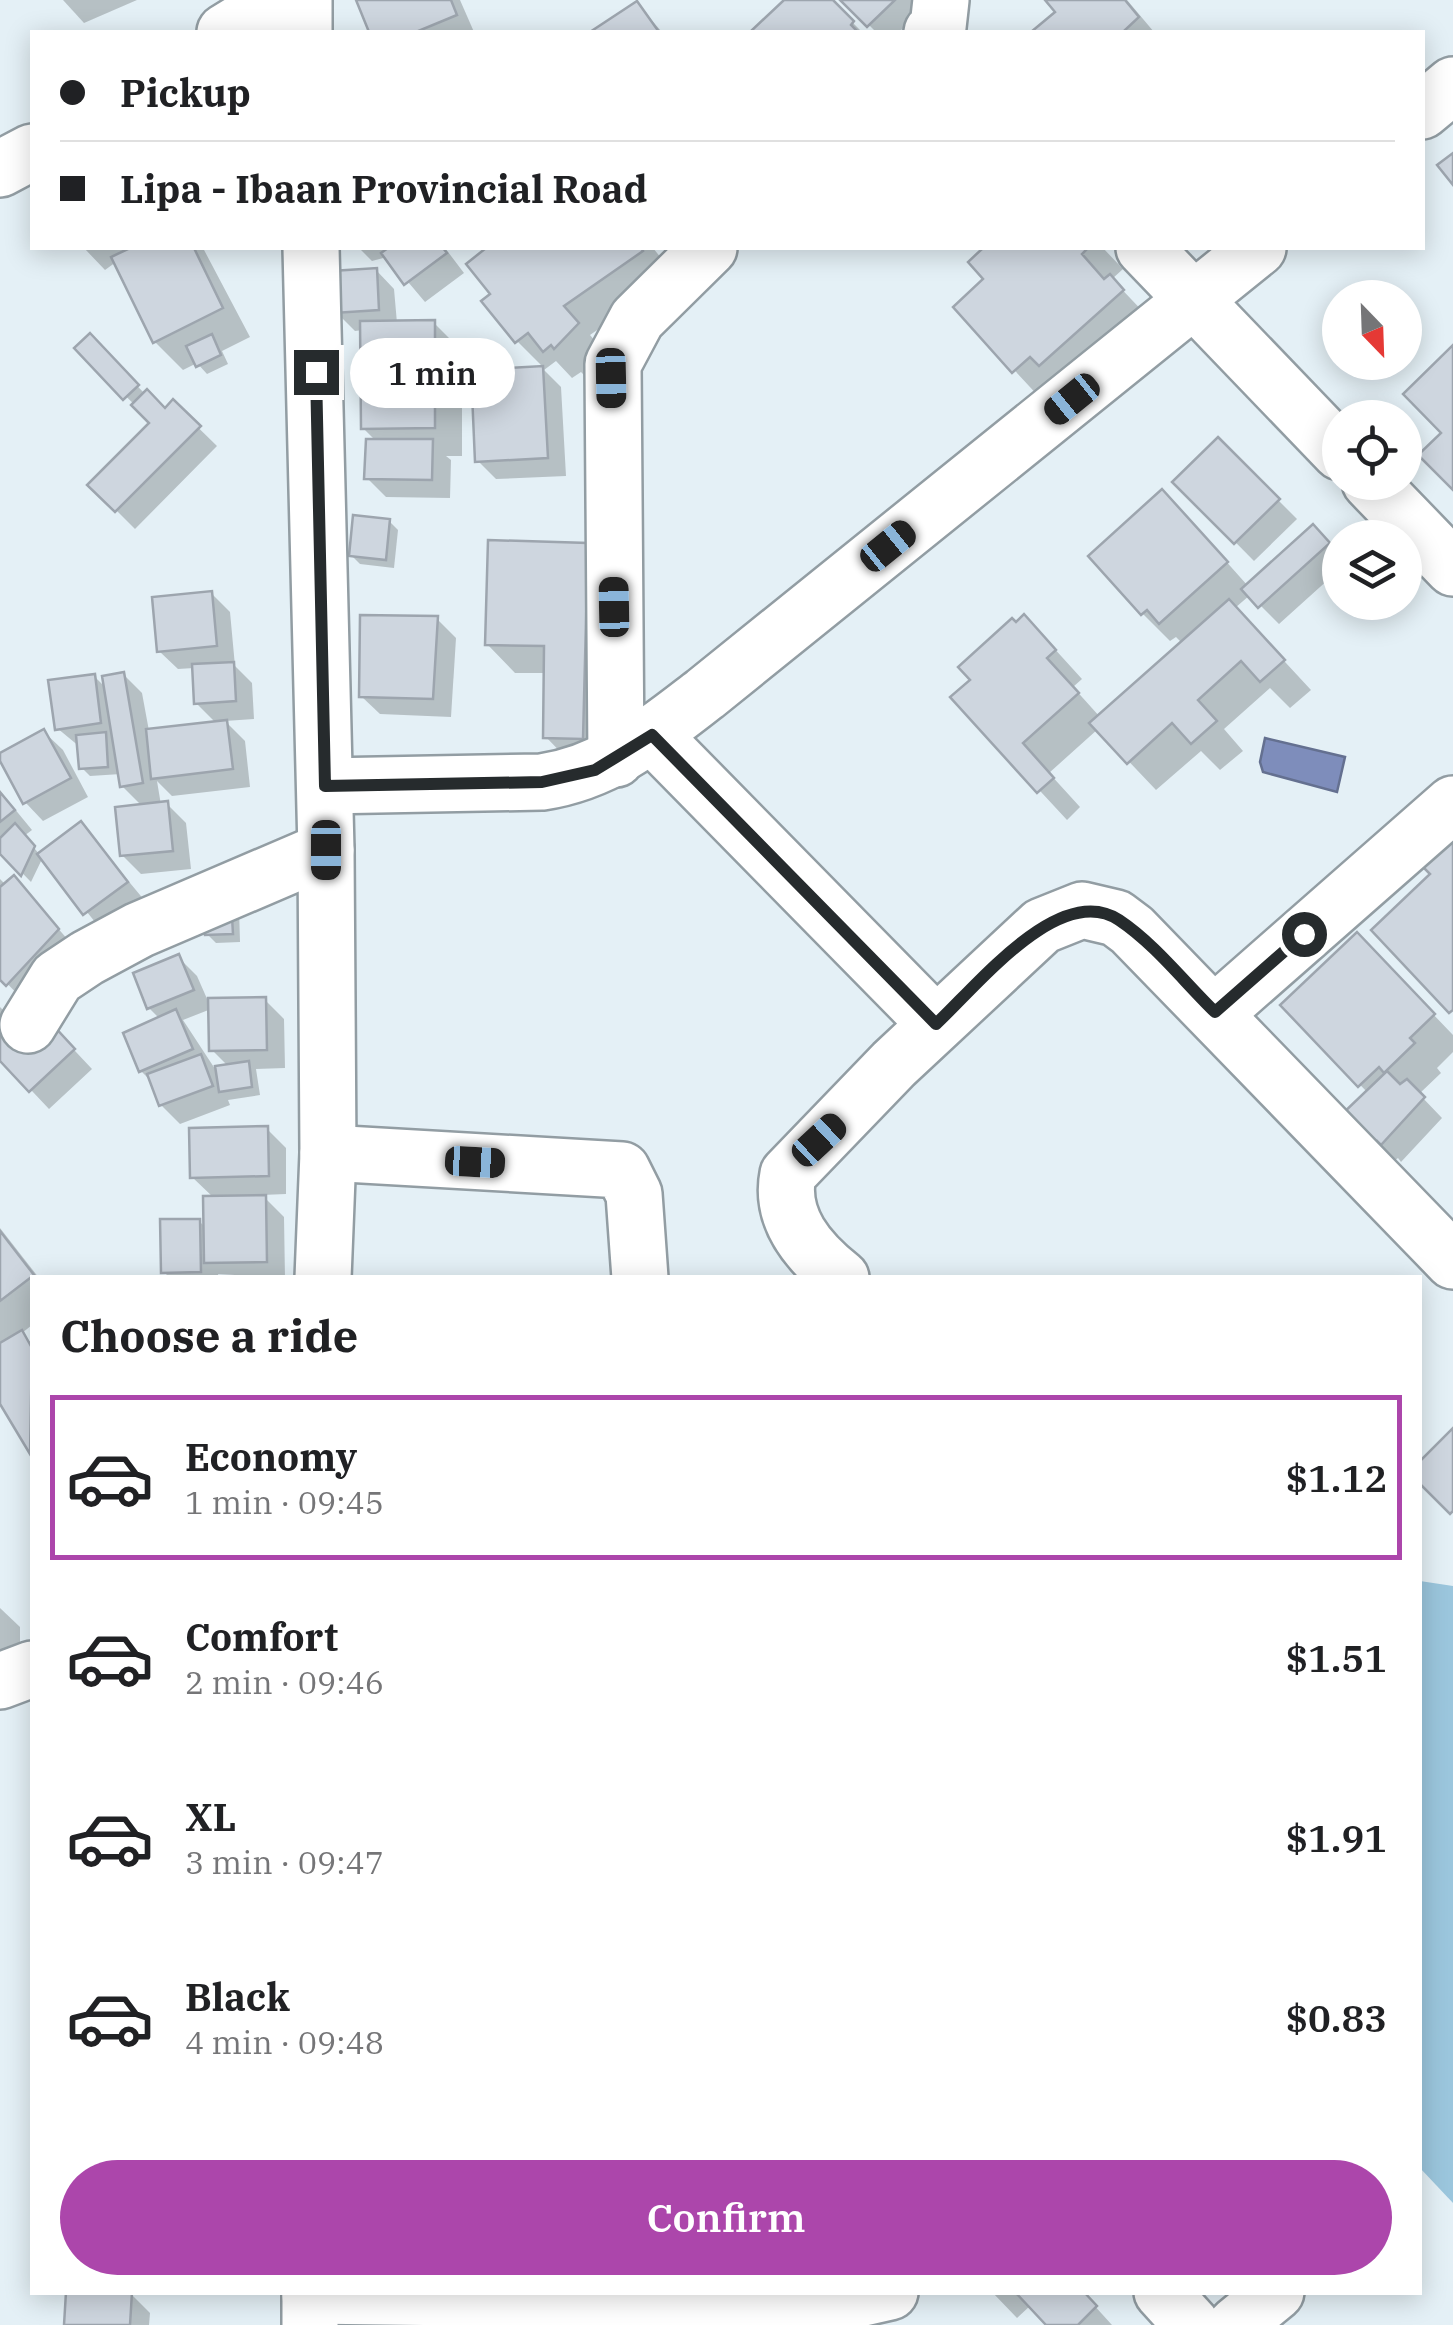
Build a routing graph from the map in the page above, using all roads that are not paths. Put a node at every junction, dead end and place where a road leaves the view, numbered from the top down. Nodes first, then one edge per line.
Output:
1 (277, 0) edge
2 (304, 0) edge
3 (228, 30) edge
4 (304, 30) edge
5 (1453, 85) edge
6 (1425, 108) edge
7 (30, 153) edge
8 (0, 169) edge
9 (311, 250) edge
10 (707, 250) edge
11 (1146, 250) edge
12 (1256, 250) edge
13 (1194, 301) junction
14 (1322, 433) edge
15 (1387, 500) edge
16 (1453, 568) edge
17 (634, 747) junction
18 (325, 786) junction
19 (1453, 804) edge
20 (326, 850) junction
21 (1215, 1012) junction
22 (936, 1024) junction
23 (28, 1025) dead end
24 (328, 1153) junction
25 (1453, 1261) edge
26 (323, 1275) edge
27 (640, 1275) edge
28 (838, 1275) edge
29 (30, 1671) edge
30 (0, 1681) edge
31 (879, 2295) edge
32 (893, 2295) edge
33 (1165, 2295) edge
34 (1272, 2295) edge
35 (812, 2296) edge
36 (310, 2305) edge
37 (893, 2325) edge
38 (1192, 2325) edge
39 (1236, 2325) edge

1 - 3 street
2 - 4 street
5 - 6 street
7 - 8 street
9 - 18 street
10 - 17 street
11 - 13 street
12 - 13 street
13 - 14 street
13 - 17 street
15 - 16 street
17 - 18 street
17 - 22 street
18 - 20 street
19 - 21 street
20 - 23 street
20 - 24 street
21 - 22 street
21 - 25 street
22 - 28 street
24 - 26 street
24 - 27 street
29 - 30 street
31 - 35 street
32 - 37 street
33 - 38 street
34 - 39 street
35 - 36 street

